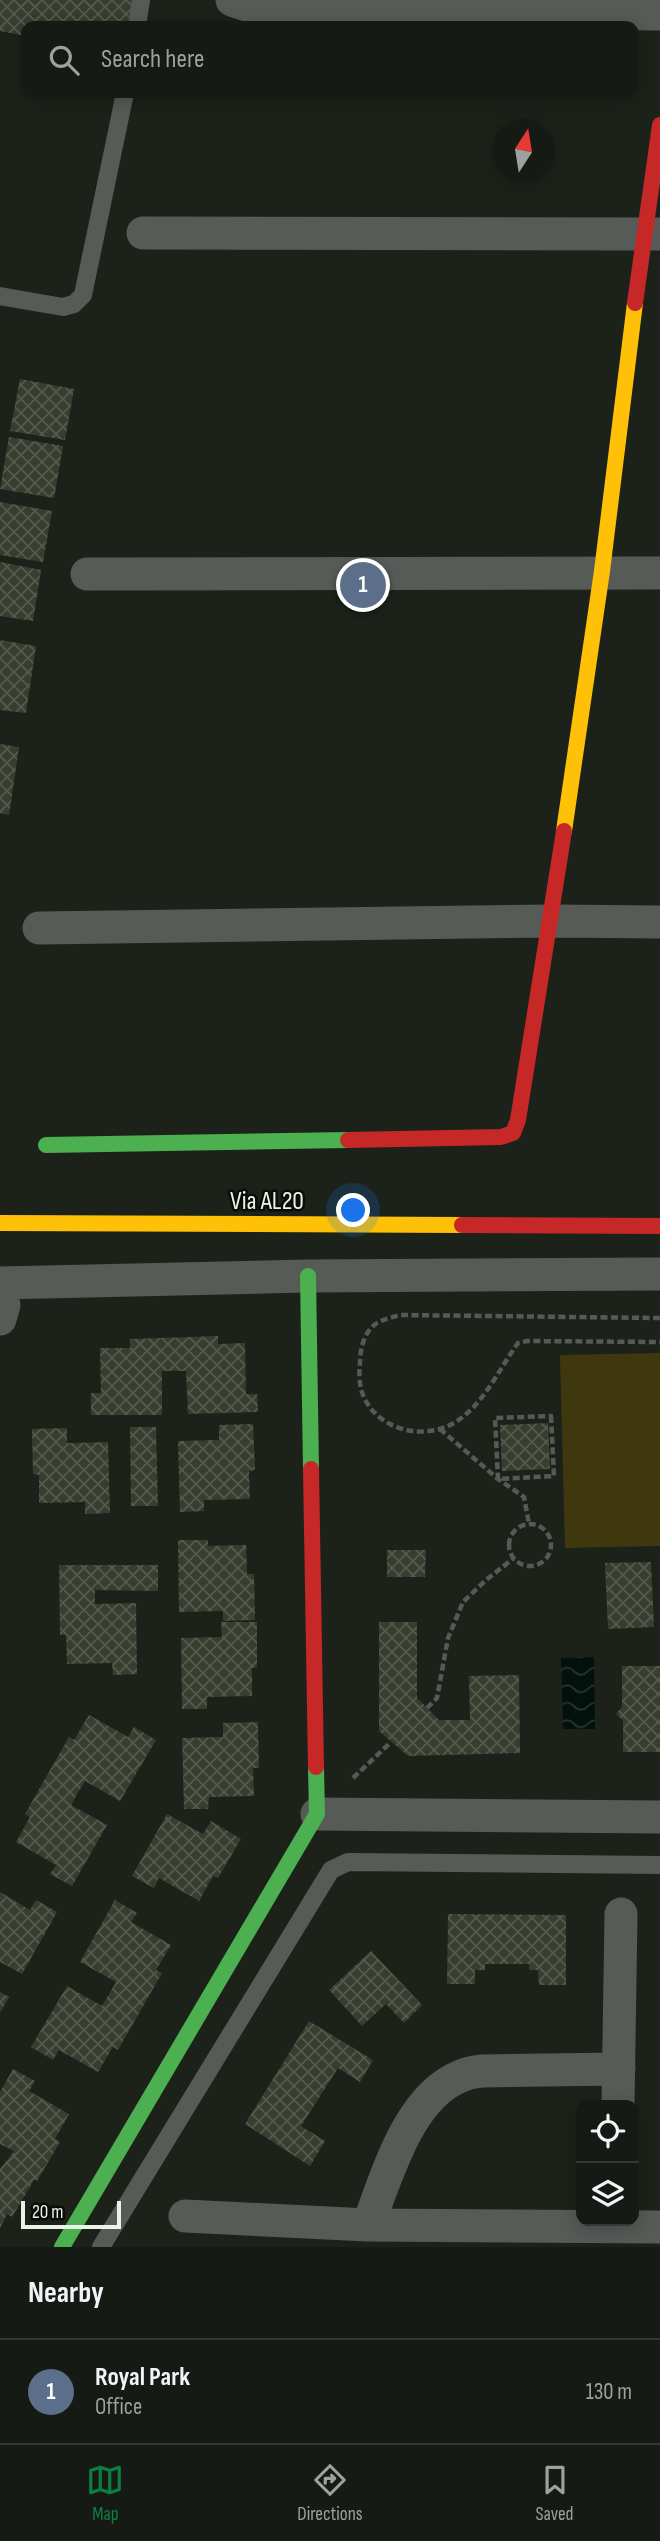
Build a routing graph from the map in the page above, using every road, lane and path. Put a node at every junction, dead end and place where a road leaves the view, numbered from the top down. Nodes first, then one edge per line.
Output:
1 (141, 0) edge
2 (232, 0) edge
3 (660, 14) edge
4 (138, 21) edge
5 (124, 98) edge
6 (660, 125) edge
7 (143, 233) dead end
8 (651, 234) edge
9 (0, 296) edge
10 (601, 573) junction
11 (660, 573) edge
12 (87, 574) dead end
13 (551, 921) junction
14 (660, 922) edge
15 (39, 928) dead end
16 (46, 1144) dead end
17 (0, 1223) edge
18 (660, 1226) edge
19 (660, 1274) edge
20 (308, 1276) junction
21 (1, 1300) edge
22 (660, 1318) edge
23 (660, 1342) edge
24 (440, 1429) junction
25 (498, 1479) junction
26 (528, 1524) junction
27 (514, 1558) junction
28 (426, 1708) dead end
29 (391, 1742) dead end
30 (345, 1786) dead end
31 (317, 1814) junction
32 (660, 1817) edge
33 (660, 1865) edge
34 (621, 1913) dead end
35 (619, 2069) junction
36 (618, 2100) edge
37 (185, 2216) dead end
38 (576, 2223) edge
39 (368, 2225) junction
40 (639, 2225) edge
41 (660, 2227) edge
42 (62, 2247) edge
43 (101, 2247) edge

1 - 4 lane
2 - 3 street
5 - 9 lane
6 - 8 street
7 - 8 street
8 - 10 street
10 - 11 street
10 - 12 street
10 - 13 street
13 - 14 street
13 - 15 street
13 - 16 street
17 - 18 street, Via AL20
19 - 20 street
20 - 21 street
20 - 31 street
22 - 24 path
23 - 24 path
24 - 25 path
25 - 25 path
25 - 26 path
26 - 27 path
26 - 27 path
27 - 28 path
29 - 30 path
31 - 32 street
31 - 42 street
33 - 43 lane
34 - 35 street
35 - 36 street
35 - 39 street
37 - 39 street
38 - 39 street
40 - 41 street

